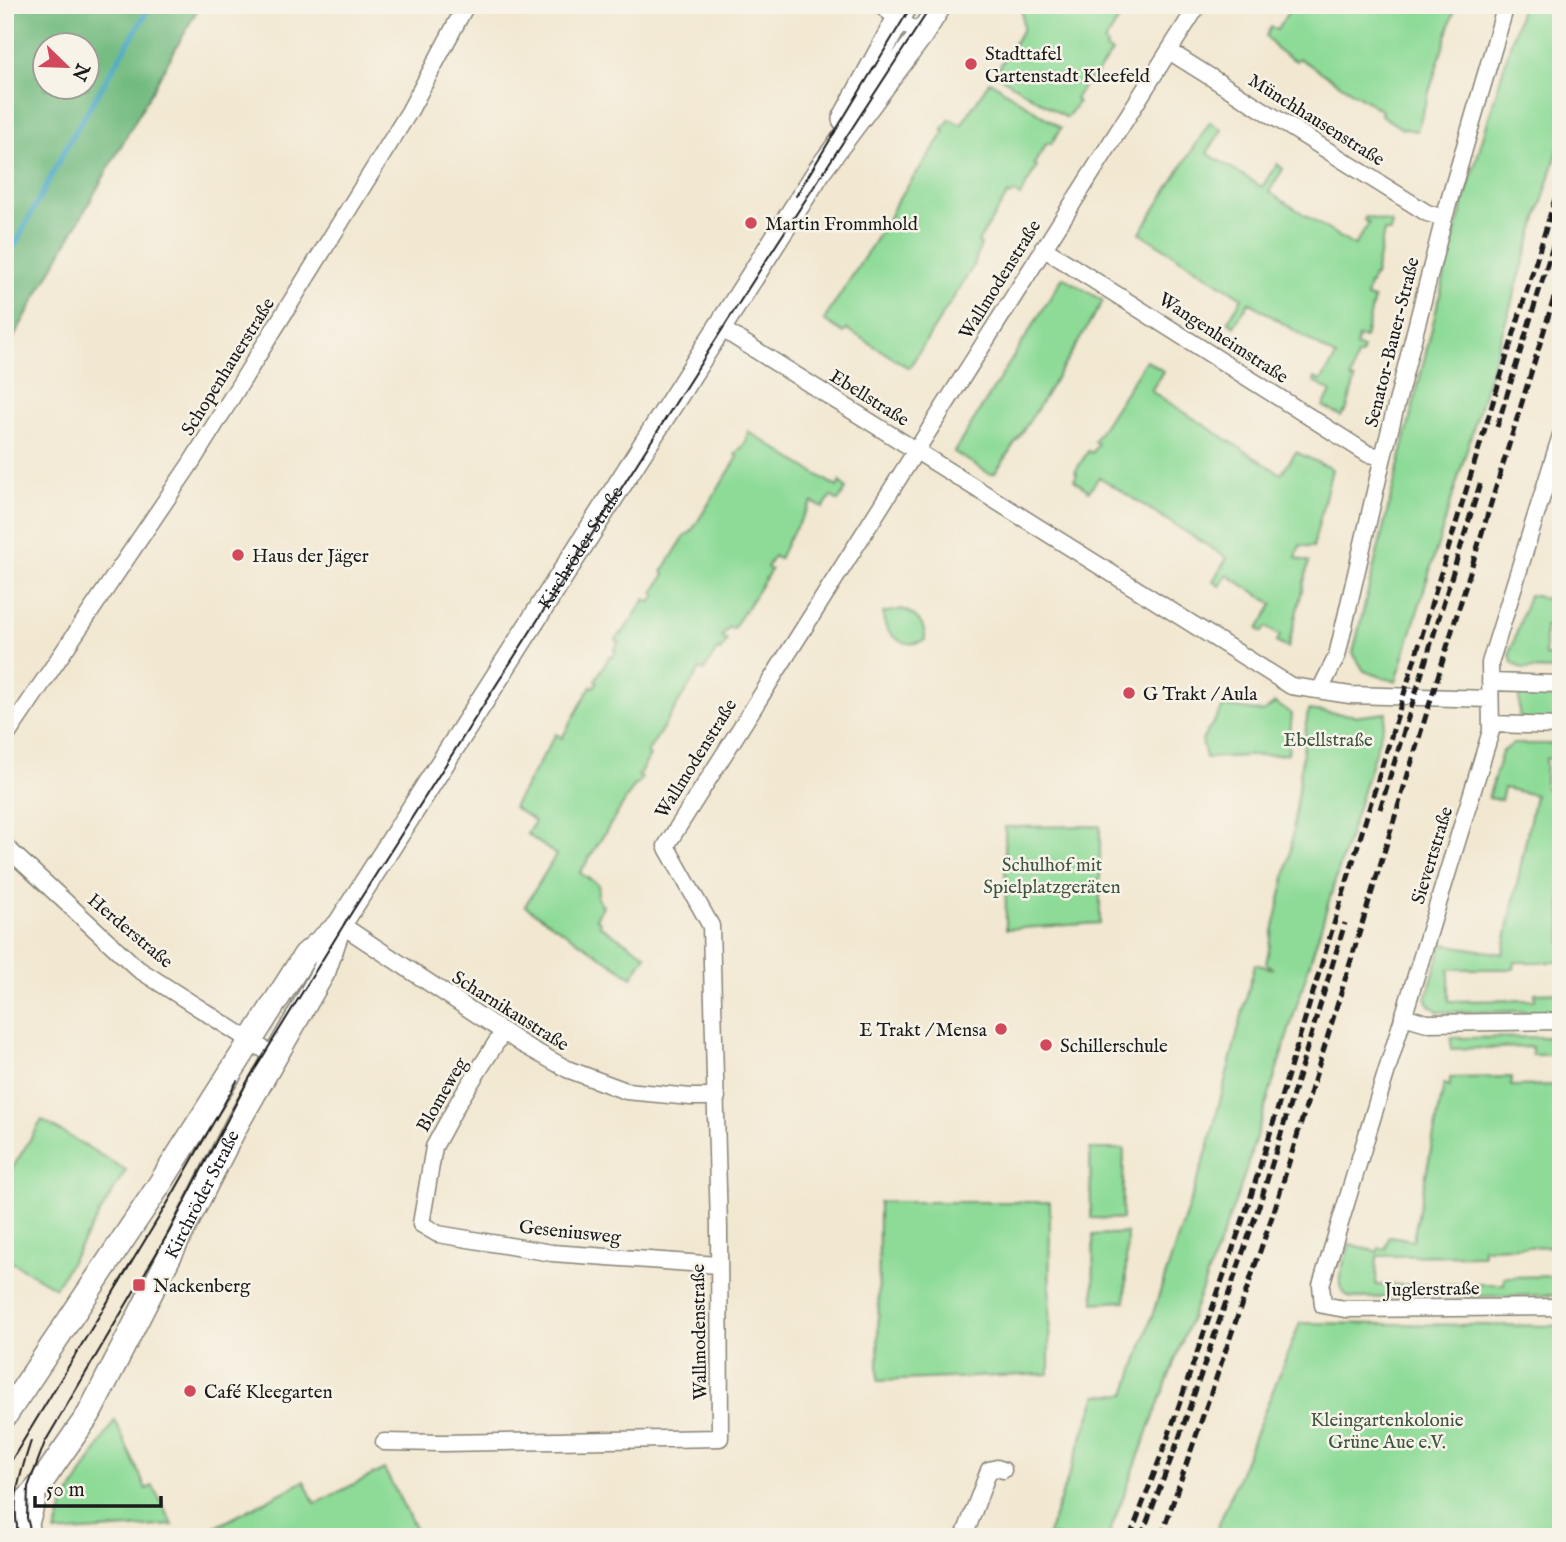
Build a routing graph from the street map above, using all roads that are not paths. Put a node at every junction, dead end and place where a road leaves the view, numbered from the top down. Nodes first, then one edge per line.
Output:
1 (466, 5) edge
2 (940, 5) edge
3 (1198, 5) edge
4 (1506, 5) edge
5 (900, 15) edge
6 (1169, 51) junction
7 (820, 170) junction
8 (1444, 218) junction
9 (1044, 248) junction
10 (719, 327) junction
11 (1561, 435) edge
12 (916, 451) junction
13 (1383, 457) junction
14 (1490, 682) junction
15 (1561, 684) edge
16 (1320, 690) junction
17 (1490, 699) junction
18 (1491, 724) junction
19 (1561, 726) edge
20 (5, 737) edge
21 (5, 846) edge
22 (340, 924) junction
23 (1403, 1016) junction
24 (1561, 1021) edge
25 (503, 1032) junction
26 (250, 1042) junction
27 (274, 1056) junction
28 (717, 1097) junction
29 (186, 1144) junction
30 (216, 1167) junction
31 (421, 1224) joint
32 (718, 1265) junction
33 (1321, 1285) joint
34 (1561, 1307) edge
35 (5, 1416) edge
36 (384, 1442) dead end
37 (1003, 1470) dead end
38 (38, 1487) junction
39 (5, 1526) edge
40 (23, 1537) edge
41 (964, 1537) edge

1 - 20 street, Schopenhauerstraße
2 - 7 main road, Kirchröder Straße
3 - 6 street, Wallmodenstraße
4 - 8 street, Senator-Bauer-Straße
5 - 7 main road, Kirchröder Straße
6 - 8 street, Münchhausenstraße
6 - 9 street, Wallmodenstraße
7 - 10 main road, Kirchröder Straße
8 - 13 street, Senator-Bauer-Straße
9 - 12 street, Wallmodenstraße
9 - 13 street, Wangenheimstraße
10 - 12 street, Ebellstraße
10 - 22 main road, Kirchröder Straße
11 - 14 street, Sievertstraße
12 - 16 street, Ebellstraße
12 - 28 street, Wallmodenstraße
13 - 16 street, Senator-Bauer-Straße
14 - 15 street
14 - 17 street, Sievertstraße
16 - 17 street, Ebellstraße
17 - 18 street, Sievertstraße
18 - 19 street
18 - 23 street, Sievertstraße
21 - 26 street, Herderstraße
22 - 25 street, Scharnikaustraße
22 - 26 main road, Kirchröder Straße
22 - 27 main road, Kirchröder Straße
23 - 24 street
23 - 33 street, Sievertstraße
25 - 28 street, Scharnikaustraße
25 - 31 street, Blomeweg
26 - 27 street, Herderstraße
26 - 29 main road, Kirchröder Straße
27 - 30 main road, Kirchröder Straße
28 - 32 street, Wallmodenstraße
29 - 30 main road
29 - 35 main road, Kirchröder Straße
30 - 38 main road, Kirchröder Straße
31 - 32 street, Geseniusweg
32 - 36 street, Wallmodenstraße
33 - 34 street, Juglerstraße
37 - 41 street
38 - 39 main road, Kirchröder Straße
38 - 40 main road

